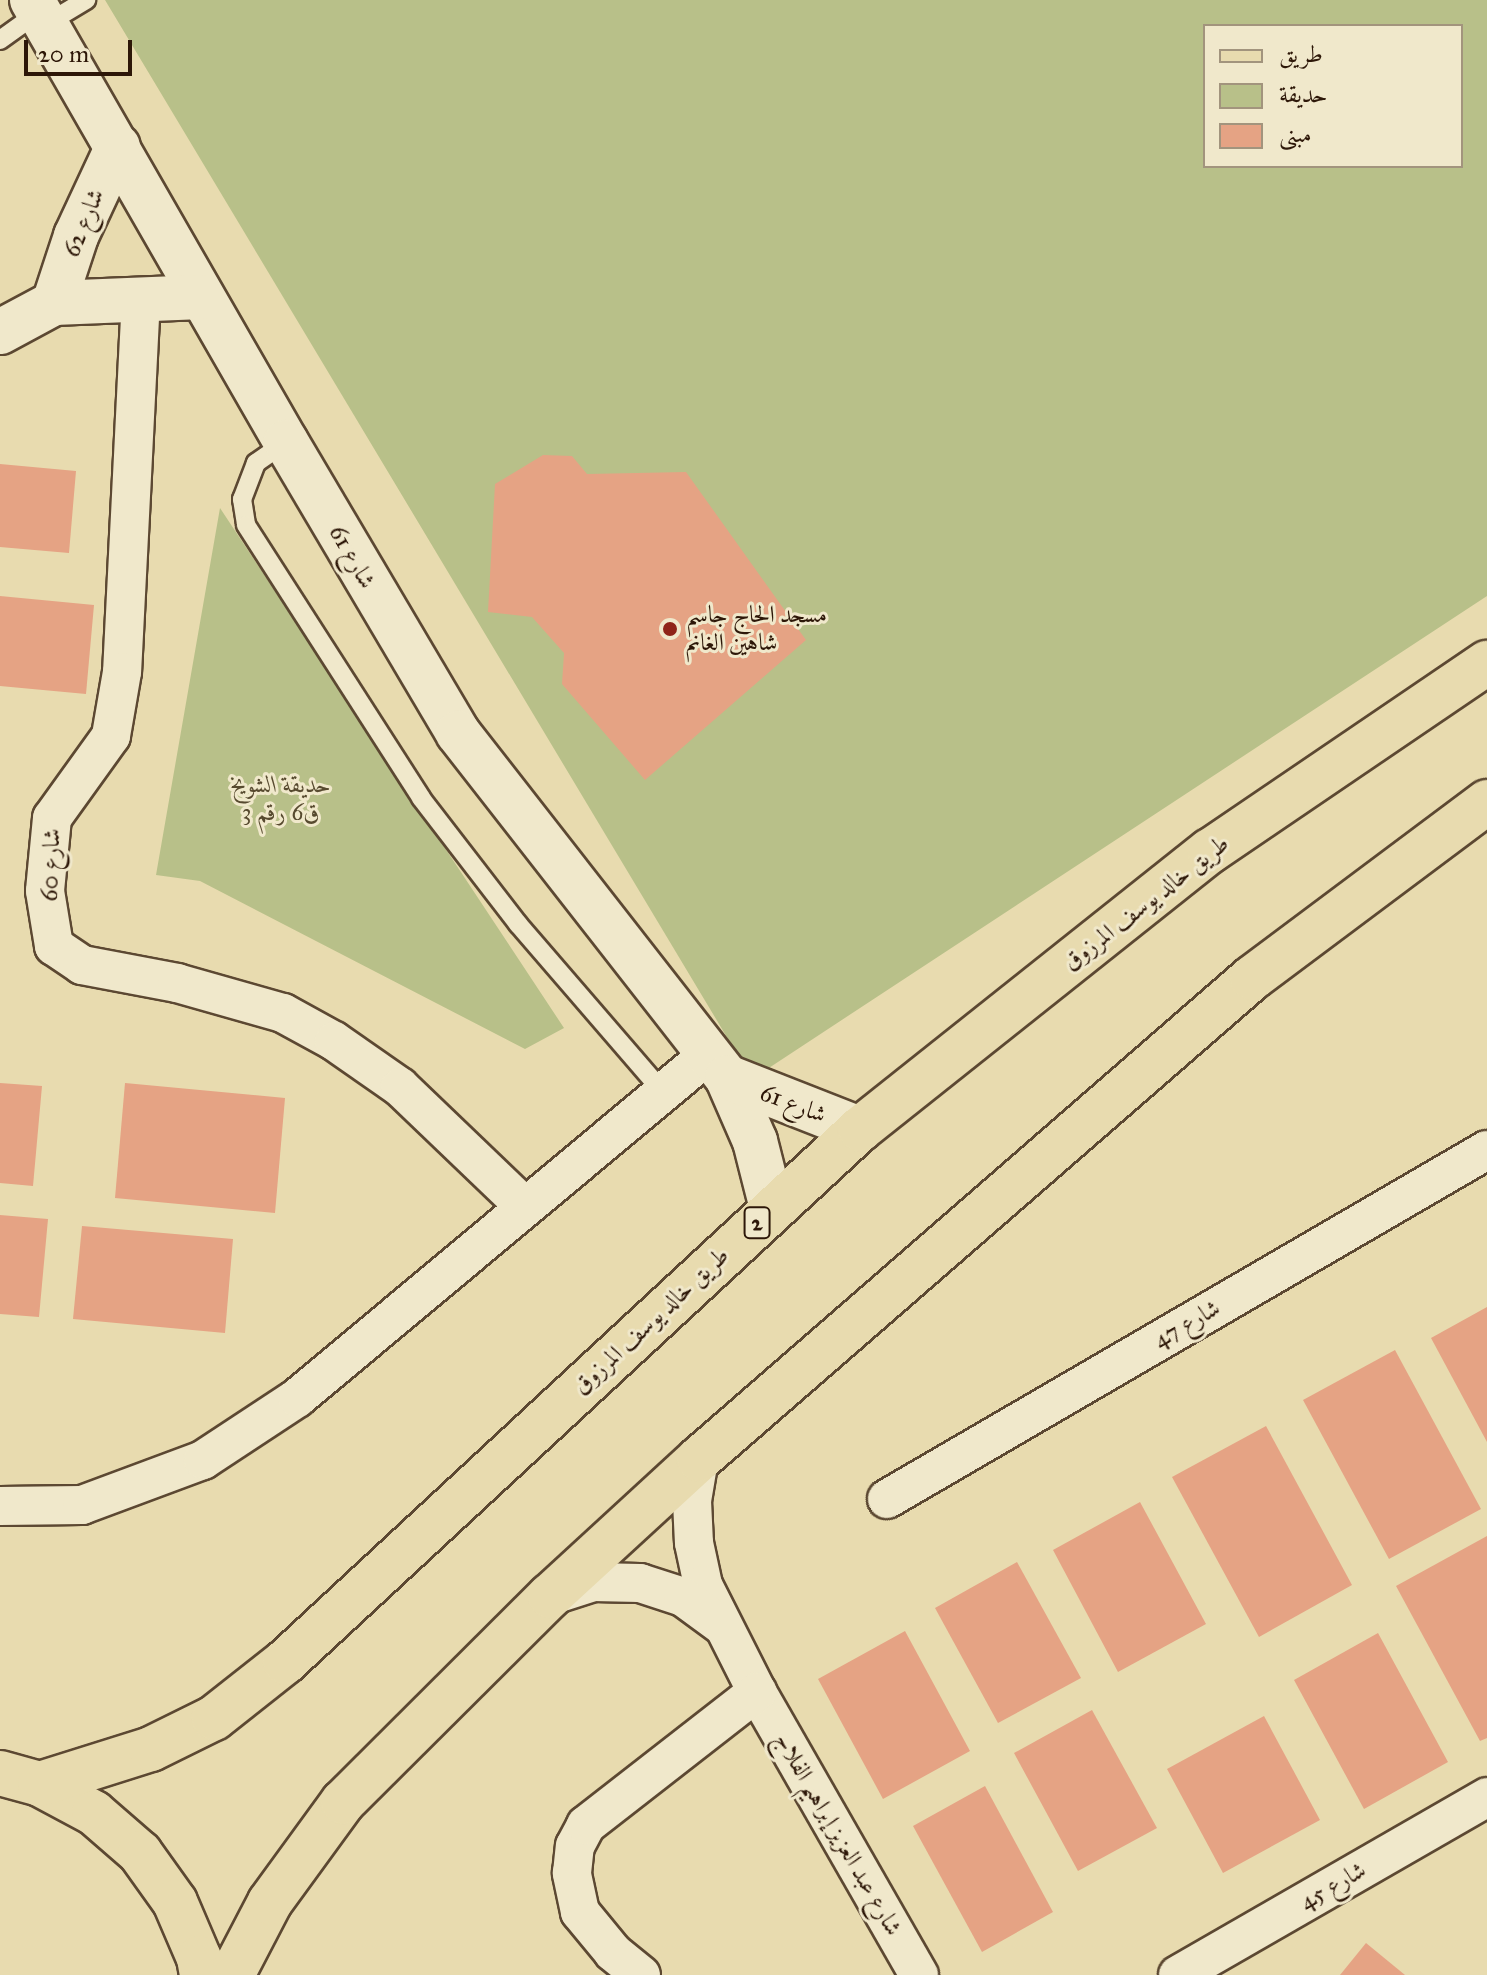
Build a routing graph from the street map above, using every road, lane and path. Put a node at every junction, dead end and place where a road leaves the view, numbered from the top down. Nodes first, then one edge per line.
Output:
1 (86, 0) edge
2 (39, 12) edge
3 (0, 40) edge
4 (118, 146) junction
5 (202, 297) junction
6 (141, 298) junction
7 (54, 303) junction
8 (0, 332) edge
9 (286, 442) junction
10 (1487, 663) edge
11 (1487, 802) edge
12 (718, 1065) junction
13 (662, 1091) junction
14 (860, 1129) junction
15 (1487, 1150) edge
16 (525, 1207) junction
17 (772, 1208) junction
18 (699, 1459) junction
19 (887, 1499) dead end
20 (0, 1506) edge
21 (550, 1596) junction
22 (720, 1624) junction
23 (757, 1692) junction
24 (20, 1779) edge
25 (1487, 1797) edge
26 (202, 1975) edge
27 (232, 1975) edge
28 (641, 1975) edge
29 (919, 1975) edge
30 (1178, 1975) edge

1 - 2 lane
2 - 3 lane
2 - 4 street, شارع 61
4 - 5 street, شارع 61
4 - 7 street, شارع 62
5 - 6 street
5 - 9 street, شارع 61
6 - 7 street
6 - 16 street, شارع 60
7 - 8 street
9 - 12 street, شارع 61
9 - 13 lane
10 - 14 main road, طريق خالد يوسف المرزوق / 2
11 - 18 main road
12 - 13 street
12 - 14 street, شارع 61
12 - 17 street, شارع 61
13 - 16 street
14 - 17 main road, طريق خالد يوسف المرزوق / 2
15 - 19 street, شارع 47
16 - 20 street
17 - 24 main road, طريق خالد يوسف المرزوق / 2
18 - 21 main road
18 - 22 street, شارع عبد العزيز إبراهيم الفلاج
21 - 22 street, شارع عبد العزيز إبراهيم الفلاج
21 - 27 main road
22 - 23 street, شارع عبد العزيز إبراهيم الفلاج
23 - 28 street
23 - 29 street, شارع عبد العزيز إبراهيم الفلاج
24 - 26 main road
25 - 30 street, شارع 45

